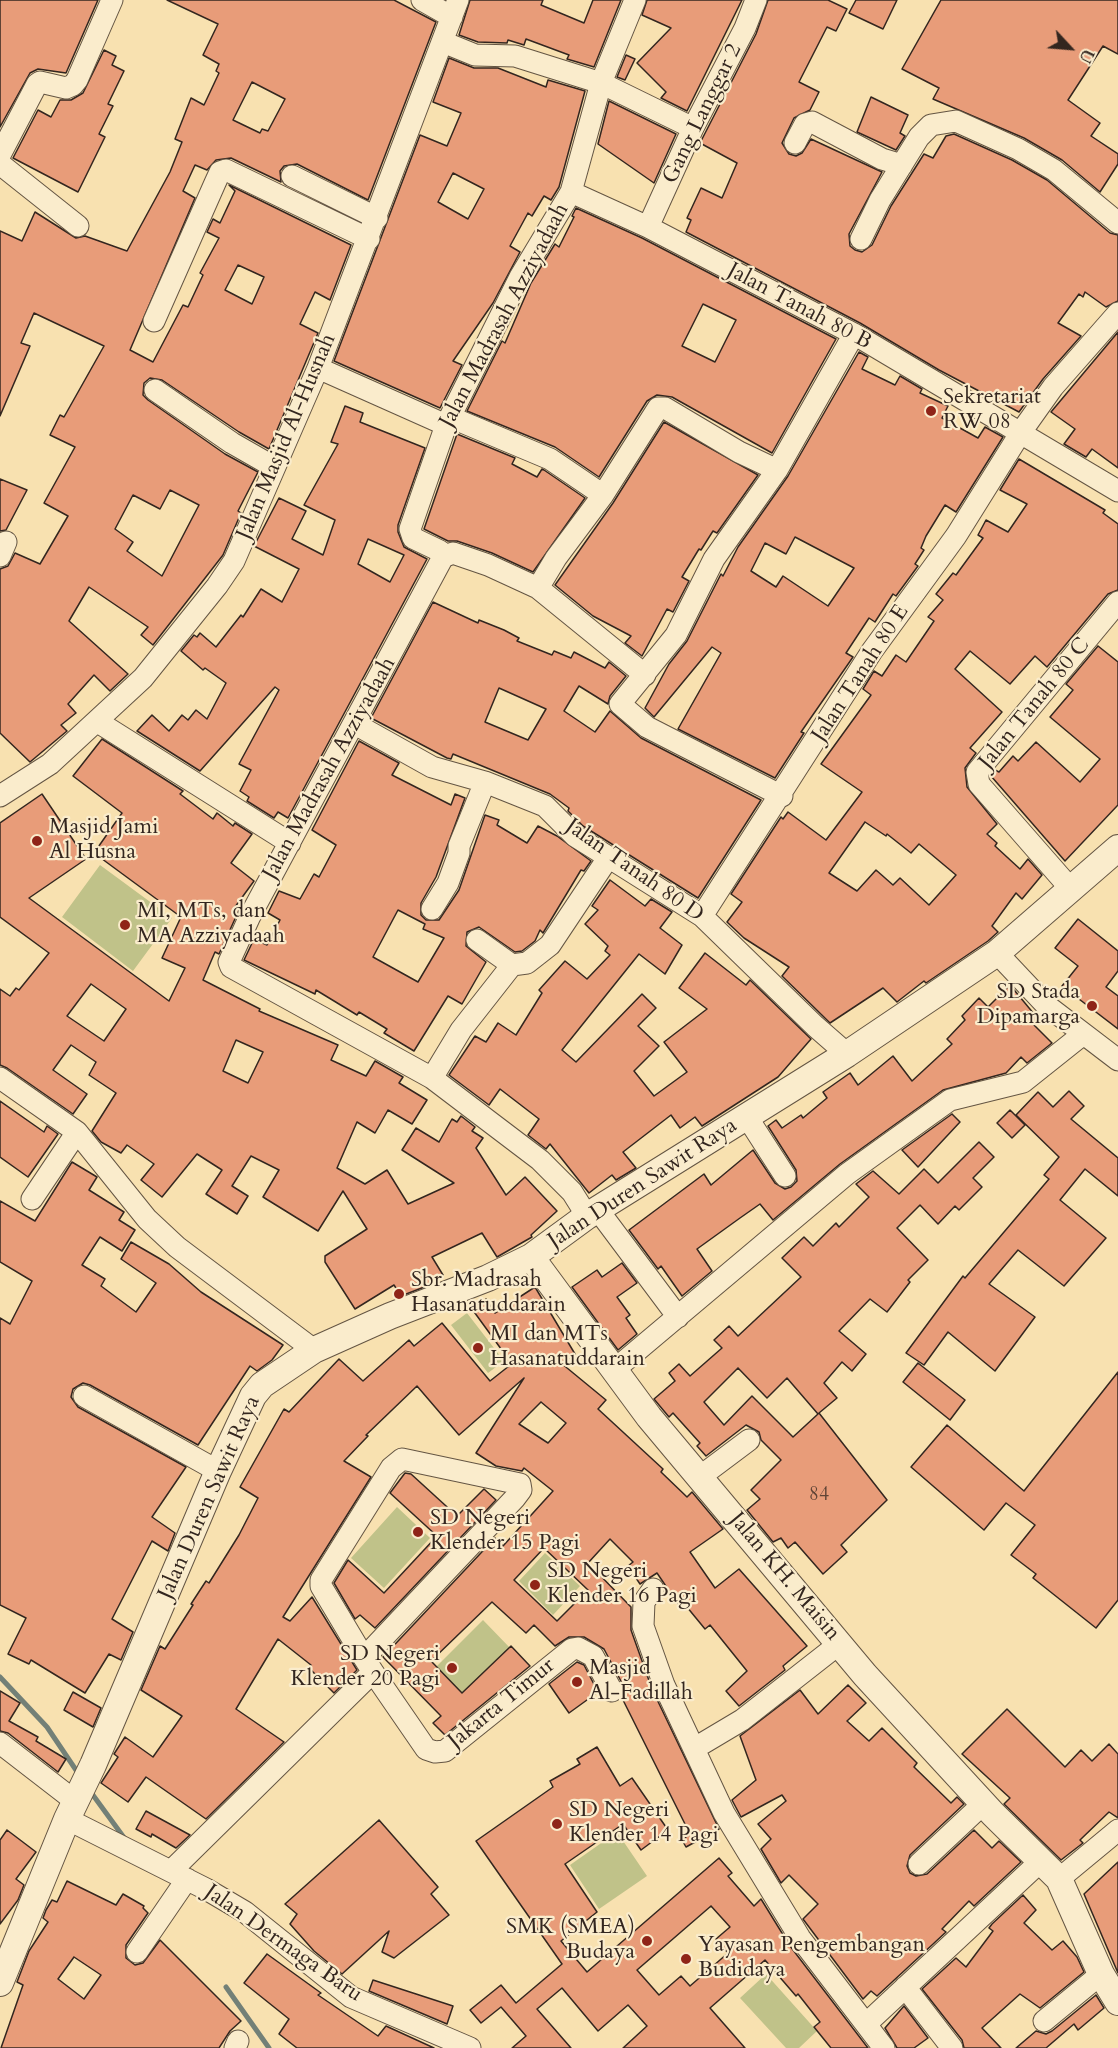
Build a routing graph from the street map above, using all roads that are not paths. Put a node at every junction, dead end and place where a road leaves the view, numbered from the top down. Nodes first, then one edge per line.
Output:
1 (112, 0) edge
2 (422, 0) edge
3 (635, 0) edge
4 (756, 0) edge
5 (455, 8) edge
6 (443, 42) junction
7 (602, 83) junction
8 (693, 128) junction
9 (795, 143) dead end
10 (0, 155) edge
11 (0, 164) edge
12 (902, 165) junction
13 (292, 176) dead end
14 (571, 192) junction
15 (377, 218) junction
16 (1118, 223) edge
17 (78, 226) dead end
18 (648, 227) junction
19 (369, 239) junction
20 (861, 239) dead end
21 (1118, 313) edge
22 (154, 321) dead end
23 (854, 334) junction
24 (318, 368) junction
25 (155, 390) dead end
26 (448, 421) junction
27 (1021, 432) junction
28 (274, 467) junction
29 (777, 471) junction
30 (1118, 491) edge
31 (603, 495) junction
32 (443, 556) junction
33 (538, 588) junction
34 (1118, 602) edge
35 (645, 675) junction
36 (98, 722) junction
37 (355, 724) junction
38 (485, 782) junction
39 (0, 796) edge
40 (782, 796) junction
41 (290, 843) junction
42 (1118, 848) edge
43 (608, 858) junction
44 (1070, 888) junction
45 (432, 909) dead end
46 (702, 916) junction
47 (477, 940) dead end
48 (997, 953) junction
49 (512, 965) junction
50 (1082, 1035) junction
51 (848, 1054) junction
52 (1118, 1060) edge
53 (0, 1078) edge
54 (432, 1078) junction
55 (747, 1117) junction
56 (77, 1132) junction
57 (785, 1176) dead end
58 (32, 1198) dead end
59 (592, 1213) junction
60 (531, 1257) junction
61 (678, 1317) junction
62 (300, 1359) junction
63 (614, 1370) junction
64 (84, 1396) dead end
65 (749, 1440) dead end
66 (218, 1471) junction
67 (701, 1476) junction
68 (653, 1589) dead end
69 (839, 1644) junction
70 (368, 1665) junction
71 (612, 1691) dead end
72 (0, 1743) edge
73 (695, 1748) junction
74 (74, 1804) junction
75 (983, 1804) junction
76 (1118, 1830) edge
77 (919, 1864) dead end
78 (165, 1869) junction
79 (1050, 1869) junction
80 (137, 1952) dead end
81 (1101, 1974) junction
82 (1, 1977) edge
83 (905, 1987) junction
84 (1118, 2002) edge
85 (1044, 2022) dead end
86 (866, 2024) junction
87 (470, 2048) edge
88 (884, 2048) edge
89 (952, 2048) edge

1 - 10 street
2 - 5 street
3 - 7 street
4 - 8 street, Gang Langgar 2
5 - 6 street, Jalan Masjid Al-Husnah
6 - 7 street
6 - 15 street, Jalan Masjid Al-Husnah
7 - 8 street
7 - 14 street
8 - 18 street, Gang Langgar 2
9 - 12 street
11 - 17 street
12 - 16 street
12 - 20 street
13 - 15 street
14 - 18 street, Jalan Tanah 80 B
14 - 26 street, Jalan Madrasah Azziyadaah
15 - 19 street, Jalan Masjid Al-Husnah
18 - 23 street, Jalan Tanah 80 B
19 - 22 street
19 - 24 street, Jalan Masjid Al-Husnah
21 - 27 street, Jalan Tanah 80 E
23 - 27 street, Jalan Tanah 80 B
23 - 29 street
24 - 26 street
24 - 28 street, Jalan Masjid Al-Husnah
25 - 28 street
26 - 31 street
26 - 32 street, Jalan Madrasah Azziyadaah
27 - 30 street, Jalan Tanah 80 B
27 - 40 street, Jalan Tanah 80 E
28 - 36 street, Jalan Masjid Al-Husnah
29 - 31 street
29 - 35 street
31 - 33 street
32 - 33 street
32 - 37 street, Jalan Madrasah Azziyadaah
33 - 35 street
34 - 44 street, Jalan Tanah 80 C
35 - 40 street
36 - 39 street, Jalan Masjid Al-Husnah
36 - 41 street
37 - 38 street, Jalan Tanah 80 D
37 - 41 street, Jalan Madrasah Azziyadaah
38 - 43 street, Jalan Tanah 80 D
38 - 45 street
40 - 46 street, Jalan Tanah 80 E
41 - 54 street, Jalan Madrasah Azziyadaah
42 - 44 street, Jalan Duren Sawit Raya
43 - 46 street, Jalan Tanah 80 D
43 - 49 street
44 - 48 street, Jalan Duren Sawit Raya
46 - 51 street, Jalan Tanah 80 D
47 - 49 street
48 - 50 street
48 - 51 street, Jalan Duren Sawit Raya
49 - 54 street
50 - 52 street
50 - 61 street
51 - 55 street, Jalan Duren Sawit Raya
53 - 56 street
54 - 59 street, Jalan Madrasah Azziyadaah
55 - 57 street
55 - 59 street, Jalan Duren Sawit Raya
56 - 58 street
56 - 62 street
59 - 60 street, Jalan Duren Sawit Raya
59 - 61 street, Jalan Madrasah Azziyadaah
60 - 62 street, Jalan Duren Sawit Raya
60 - 63 street, Jalan KH. Maisin
61 - 63 street
62 - 66 street, Jalan Duren Sawit Raya
63 - 67 street, Jalan KH. Maisin
64 - 66 street
65 - 67 street
66 - 74 street, Jalan Duren Sawit Raya
67 - 69 street, Jalan KH. Maisin
68 - 73 street
69 - 73 street
69 - 75 street, Jalan KH. Maisin
70 - 70 street
70 - 71 street, Jakarta Timur
70 - 78 street
72 - 74 street, Jalan Dermaga Baru
73 - 86 street
74 - 78 street, Jalan Dermaga Baru
74 - 82 street, Jalan Duren Sawit Raya
75 - 77 street
75 - 79 street, Jalan KH. Maisin
76 - 79 street
78 - 80 street
78 - 87 street, Jalan Dermaga Baru
79 - 81 street
79 - 83 street
81 - 84 street
81 - 85 street
83 - 86 street
83 - 89 street
86 - 88 street

